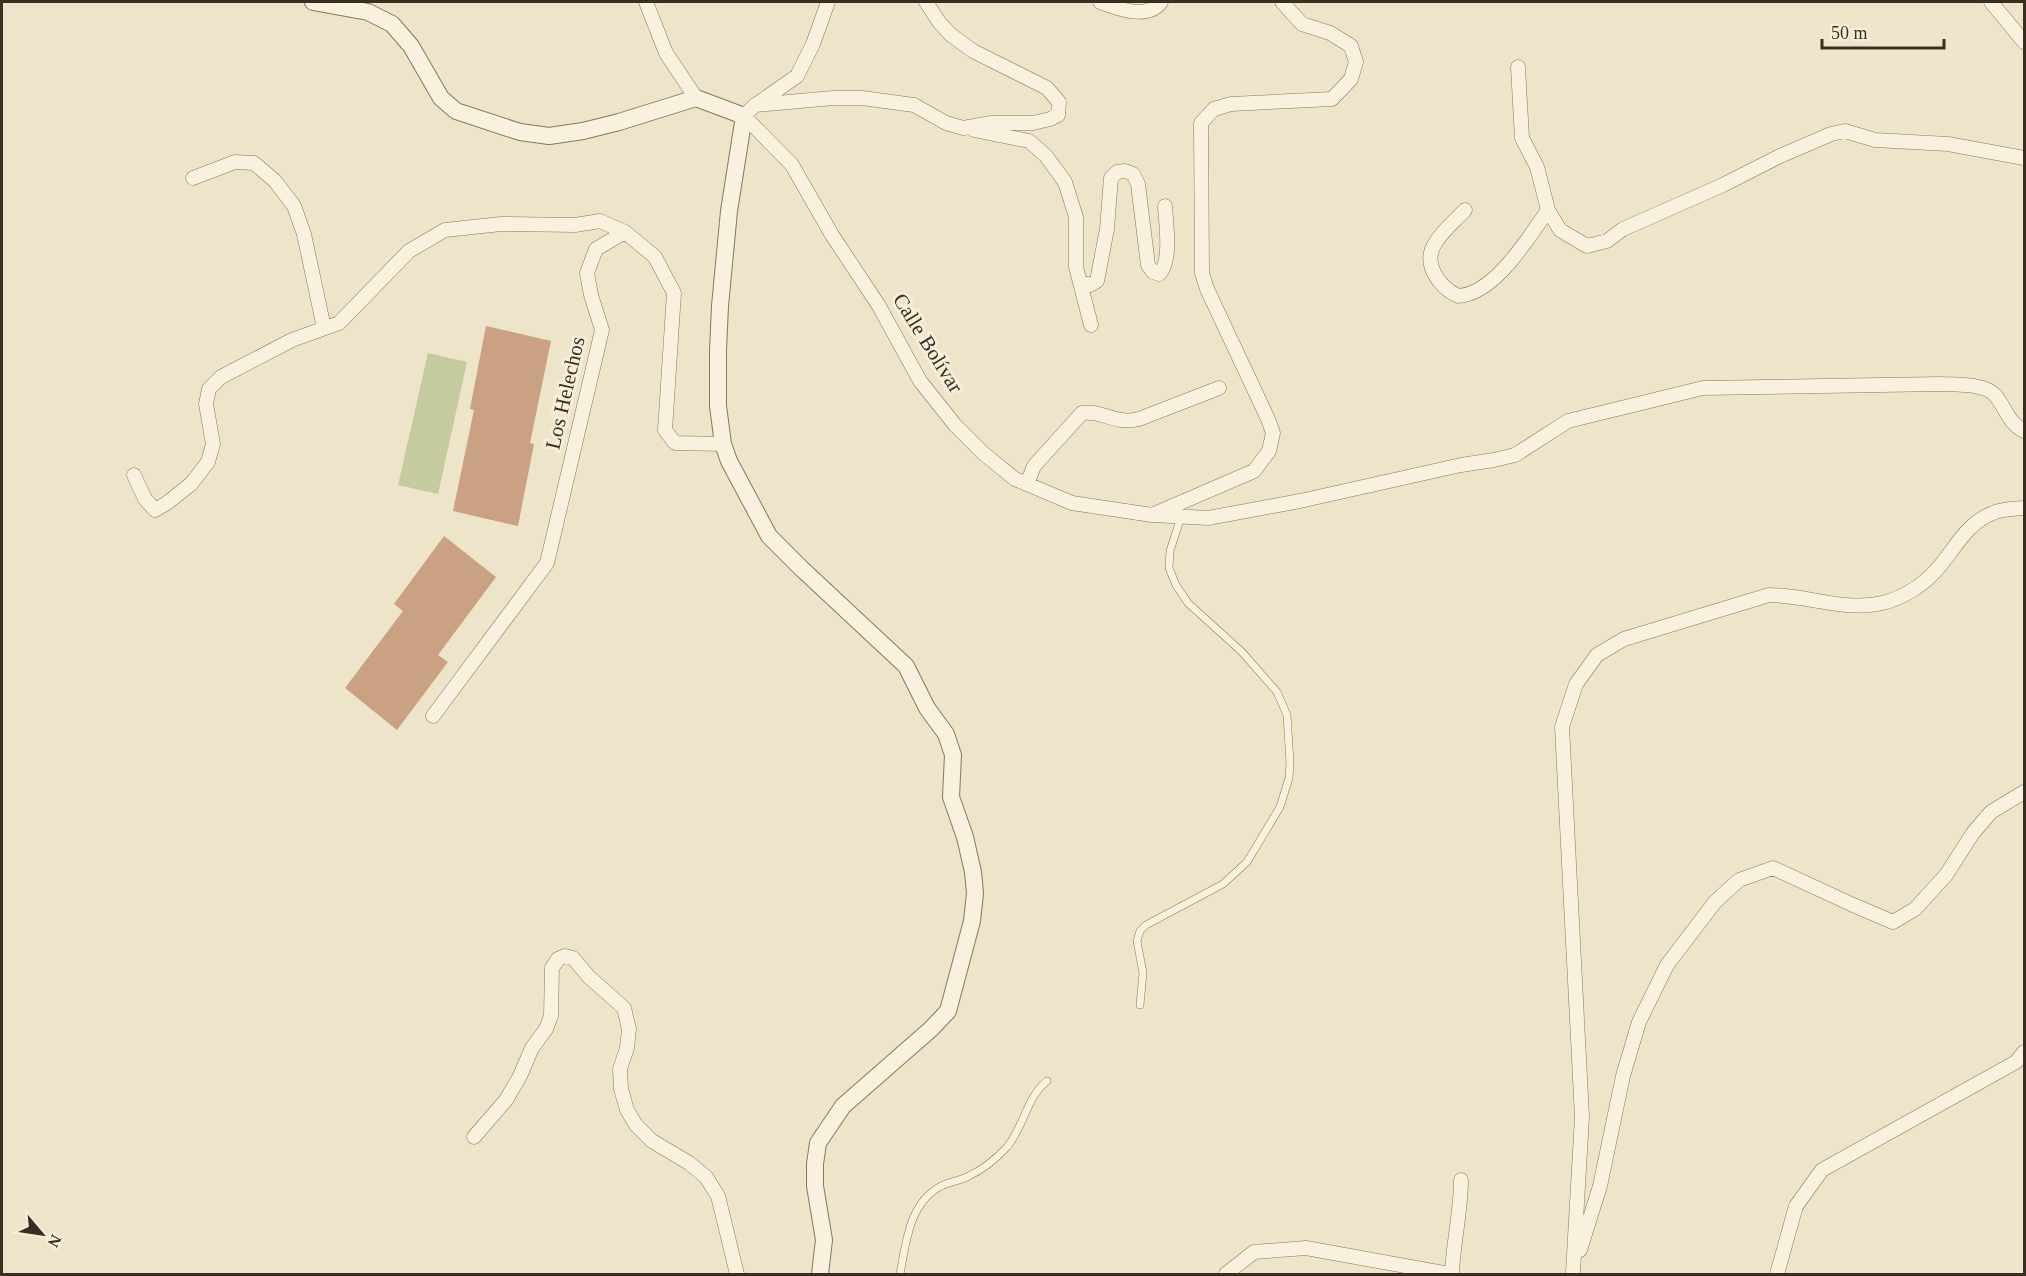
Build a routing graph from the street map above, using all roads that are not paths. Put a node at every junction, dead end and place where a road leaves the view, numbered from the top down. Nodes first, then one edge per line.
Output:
1 (313, 2) edge
2 (646, 2) edge
3 (828, 2) edge
4 (926, 2) edge
5 (1100, 2) edge
6 (1161, 2) edge
7 (1282, 2) edge
8 (1991, 2) edge
9 (2025, 42) edge
10 (1518, 67) dead end
11 (696, 98) junction
12 (749, 111) junction
13 (963, 128) junction
14 (2025, 158) edge
15 (193, 178) dead end
16 (1165, 206) dead end
17 (1465, 210) dead end
18 (1548, 210) junction
19 (625, 232) junction
20 (1080, 282) junction
21 (1091, 325) dead end
22 (324, 328) junction
23 (1219, 388) dead end
24 (2025, 431) edge
25 (723, 444) junction
26 (134, 476) dead end
27 (1027, 484) junction
28 (2025, 508) edge
29 (1152, 515) junction
30 (1181, 516) junction
31 (433, 716) dead end
32 (2025, 792) edge
33 (1140, 1005) dead end
34 (2025, 1052) edge
35 (1047, 1081) dead end
36 (474, 1137) dead end
37 (1461, 1180) dead end
38 (1572, 1274) edge
39 (737, 1275) edge
40 (820, 1275) edge
41 (900, 1275) edge
42 (1226, 1275) edge
43 (1451, 1275) edge
44 (1777, 1275) edge

1 - 11 street
2 - 11 street
3 - 12 street
4 - 13 street
5 - 6 street
7 - 29 street
8 - 9 street
10 - 18 street
11 - 12 street, Calle Bolívar
12 - 13 street
12 - 25 street
12 - 27 street, Calle Bolívar
13 - 20 street
14 - 18 street
15 - 22 street
16 - 20 street
17 - 18 street
19 - 22 street
19 - 25 street
19 - 31 street, Los Helechos
20 - 21 street
22 - 26 street
23 - 27 street
24 - 30 street, Calle Bolívar
25 - 40 street
27 - 29 street, Calle Bolívar
28 - 38 street
29 - 30 street, Calle Bolívar
30 - 33 lane
32 - 38 street
34 - 44 street
35 - 41 lane
36 - 39 street
37 - 43 street
42 - 43 street

